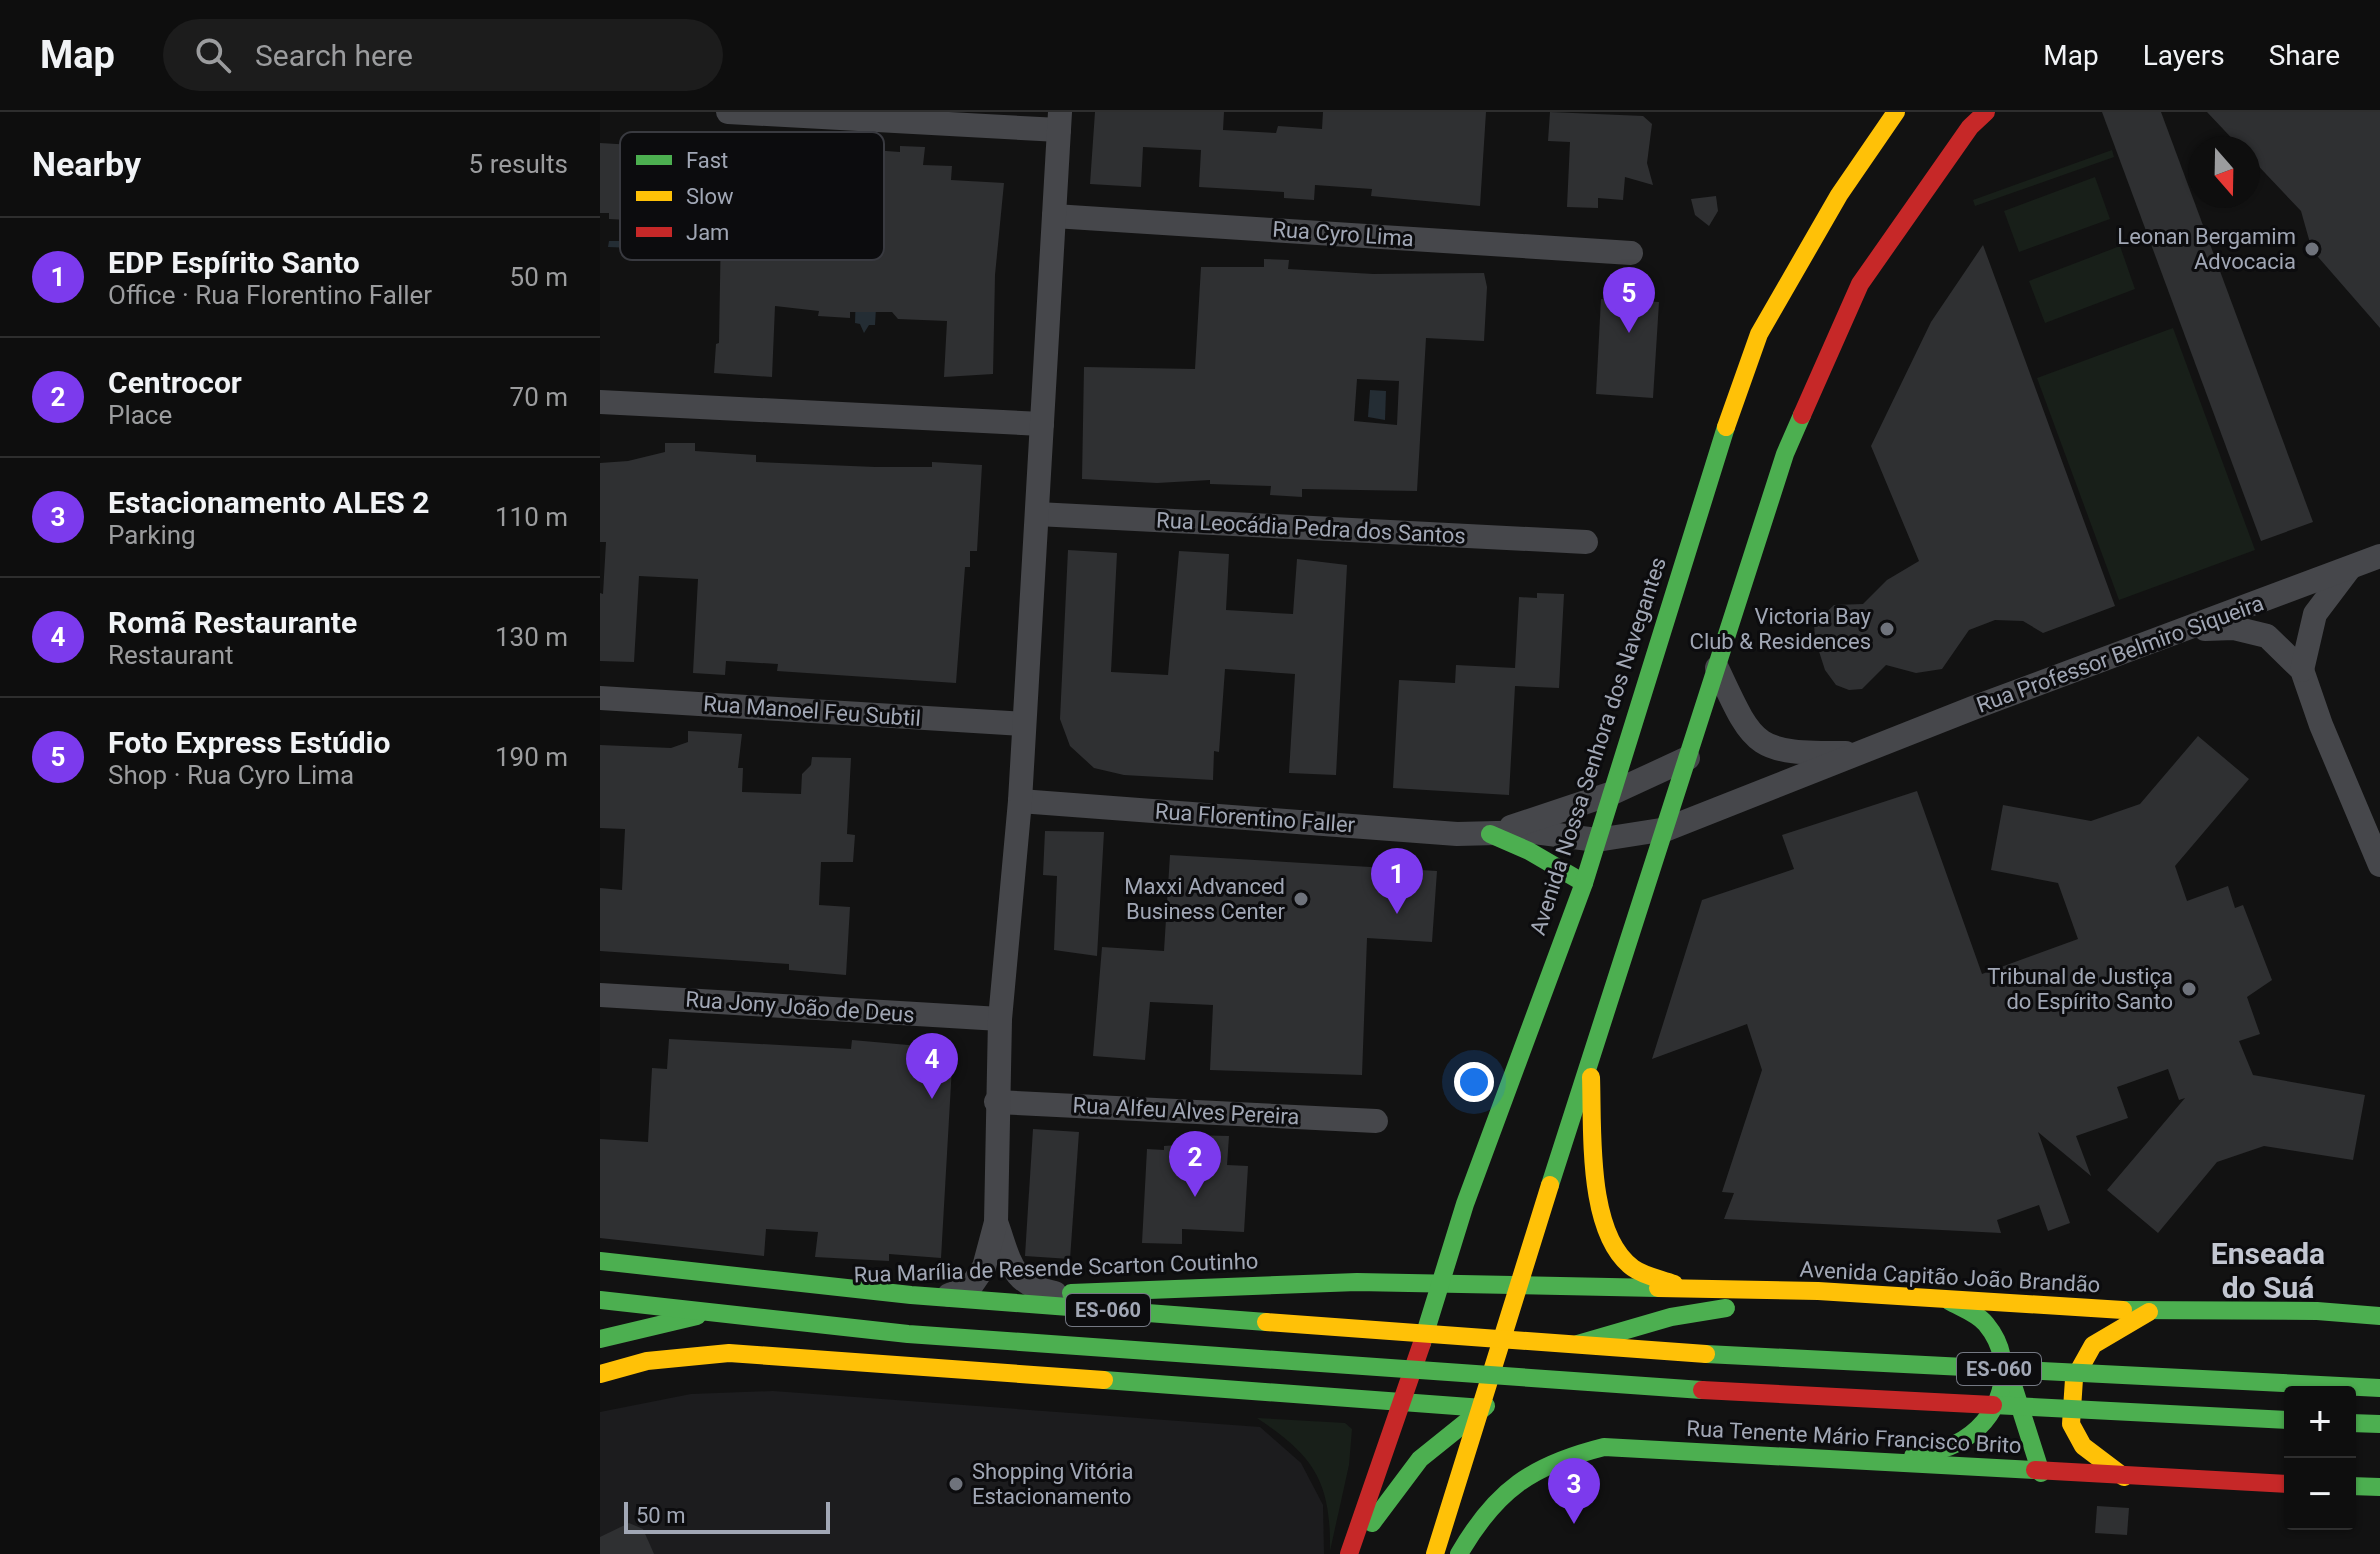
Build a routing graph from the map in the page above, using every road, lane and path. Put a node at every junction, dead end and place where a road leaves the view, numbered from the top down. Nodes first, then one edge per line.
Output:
1 (728, 112) edge
2 (1896, 112) edge
3 (1986, 112) edge
4 (1059, 121) edge
5 (1054, 216) junction
6 (1631, 253) dead end
7 (600, 402) edge
8 (1042, 424) junction
9 (1037, 514) junction
10 (1586, 542) dead end
11 (2380, 556) edge
12 (2350, 567) junction
13 (2189, 629) junction
14 (1717, 668) junction
15 (2302, 670) junction
16 (600, 698) edge
17 (1024, 724) junction
18 (1861, 753) junction
19 (1688, 758) junction
20 (1610, 794) junction
21 (1020, 801) junction
22 (1667, 829) junction
23 (1490, 834) junction
24 (2374, 836) edge
25 (1597, 840) junction
26 (2380, 865) edge
27 (1584, 883) junction
28 (600, 995) edge
29 (1000, 1019) junction
30 (1589, 1054) junction
31 (996, 1102) junction
32 (1376, 1121) dead end
33 (1465, 1204) junction
34 (996, 1222) junction
35 (600, 1261) edge
36 (1392, 1282) junction
37 (1439, 1285) junction
38 (1517, 1288) junction
39 (1695, 1291) junction
40 (1818, 1291) junction
41 (1059, 1293) junction
42 (941, 1298) junction
43 (1945, 1299) junction
44 (600, 1300) edge
45 (2149, 1312) junction
46 (2380, 1316) edge
47 (600, 1339) edge
48 (2003, 1354) junction
49 (600, 1374) edge
50 (2380, 1388) edge
51 (1403, 1404) junction
52 (1483, 1408) junction
53 (2284, 1420) edge
54 (2356, 1423) edge
55 (2380, 1424) edge
56 (1893, 1462) junction
57 (2041, 1473) junction
58 (2124, 1477) junction
59 (2284, 1484) edge
60 (2356, 1486) edge
61 (2380, 1487) edge
62 (1349, 1554) edge
63 (1435, 1554) edge
64 (1459, 1554) edge

1 - 4 street
2 - 20 main road, Avenida Nossa Senhora dos Navegantes
3 - 14 main road
4 - 5 street
5 - 6 street, Rua Cyro Lima
5 - 8 street
7 - 8 street
8 - 9 street
9 - 10 street, Rua Leocádia Pedra dos Santos
9 - 17 street
11 - 12 street, Rua Professor Belmiro Siqueira
12 - 13 street, Rua Professor Belmiro Siqueira
12 - 15 street
13 - 15 street
13 - 18 street, Rua Professor Belmiro Siqueira
14 - 18 street, Rua Professor Belmiro Siqueira
14 - 19 main road
15 - 24 street
16 - 17 street, Rua Manoel Feu Subtil
17 - 21 street
18 - 22 street, Rua Professor Belmiro Siqueira
19 - 20 street, Rua Florentino Faller
19 - 22 main road
20 - 23 street, Rua Florentino Faller
20 - 25 main road, Avenida Nossa Senhora dos Navegantes
21 - 23 street, Rua Florentino Faller
21 - 29 street
22 - 25 street, Rua Florentino Faller
22 - 30 main road
23 - 25 street, Rua Florentino Faller
23 - 27 main road
24 - 26 street
25 - 27 main road, Avenida Nossa Senhora dos Navegantes
27 - 33 main road, Avenida Nossa Senhora dos Navegantes
28 - 29 street, Rua Jony João de Deus
29 - 31 street
30 - 38 main road
30 - 39 main road
31 - 32 street, Rua Alfeu Alves Pereira
31 - 34 street
33 - 36 main road
33 - 37 main road, Avenida Nossa Senhora dos Navegantes
34 - 41 street
34 - 42 street
35 - 50 main road, ES-060, bridge
36 - 37 main road, Rua Marília de Resende Scarton Coutinho
36 - 41 main road, Rua Marília de Resende Scarton Coutinho
37 - 38 main road, Rua Marília de Resende Scarton Coutinho
37 - 51 main road, Avenida Nossa Senhora dos Navegantes
38 - 39 main road, Avenida Capitão João Brandão
38 - 52 main road
39 - 40 main road, Avenida Capitão João Brandão
40 - 43 main road, Avenida Capitão João Brandão
40 - 52 main road
41 - 42 main road, Rua Marília de Resende Scarton Coutinho
42 - 47 main road, Rua Marília de Resende Scarton Coutinho
43 - 45 main road, Avenida Capitão João Brandão
43 - 48 main road
44 - 53 main road, ES-060, bridge
45 - 46 main road, Avenida Capitão João Brandão
45 - 58 main road
48 - 56 main road
48 - 57 main road
49 - 51 main road
51 - 52 main road
51 - 62 main road, Avenida Nossa Senhora dos Navegantes
52 - 62 main road
52 - 63 main road
54 - 55 main road
56 - 57 main road, Rua Tenente Mário Francisco Brito
56 - 64 main road, Rua Tenente Mário Francisco Brito
57 - 58 main road, Rua Tenente Mário Francisco Brito
58 - 59 main road, Rua Tenente Mário Francisco Brito
60 - 61 main road

